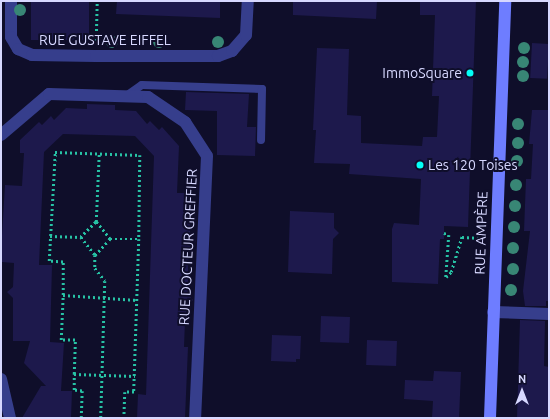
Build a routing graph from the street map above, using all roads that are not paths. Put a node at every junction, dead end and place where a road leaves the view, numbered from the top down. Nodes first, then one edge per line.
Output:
1 (11, 1) edge
2 (248, 1) edge
3 (505, 1) edge
4 (125, 97) junction
5 (1, 135) edge
6 (261, 140) dead end
7 (493, 312) junction
8 (549, 314) edge
9 (1, 379) edge
10 (10, 418) edge
11 (195, 418) edge
12 (490, 418) edge

1 - 2 street, RUE GUSTAVE EIFFEL
3 - 7 street, RUE AMPÈRE
4 - 5 street, RUE DOCTEUR GREFFIER
4 - 6 lane
4 - 11 street, RUE DOCTEUR GREFFIER
7 - 8 street
7 - 12 street, RUE AMPÈRE
9 - 10 street

